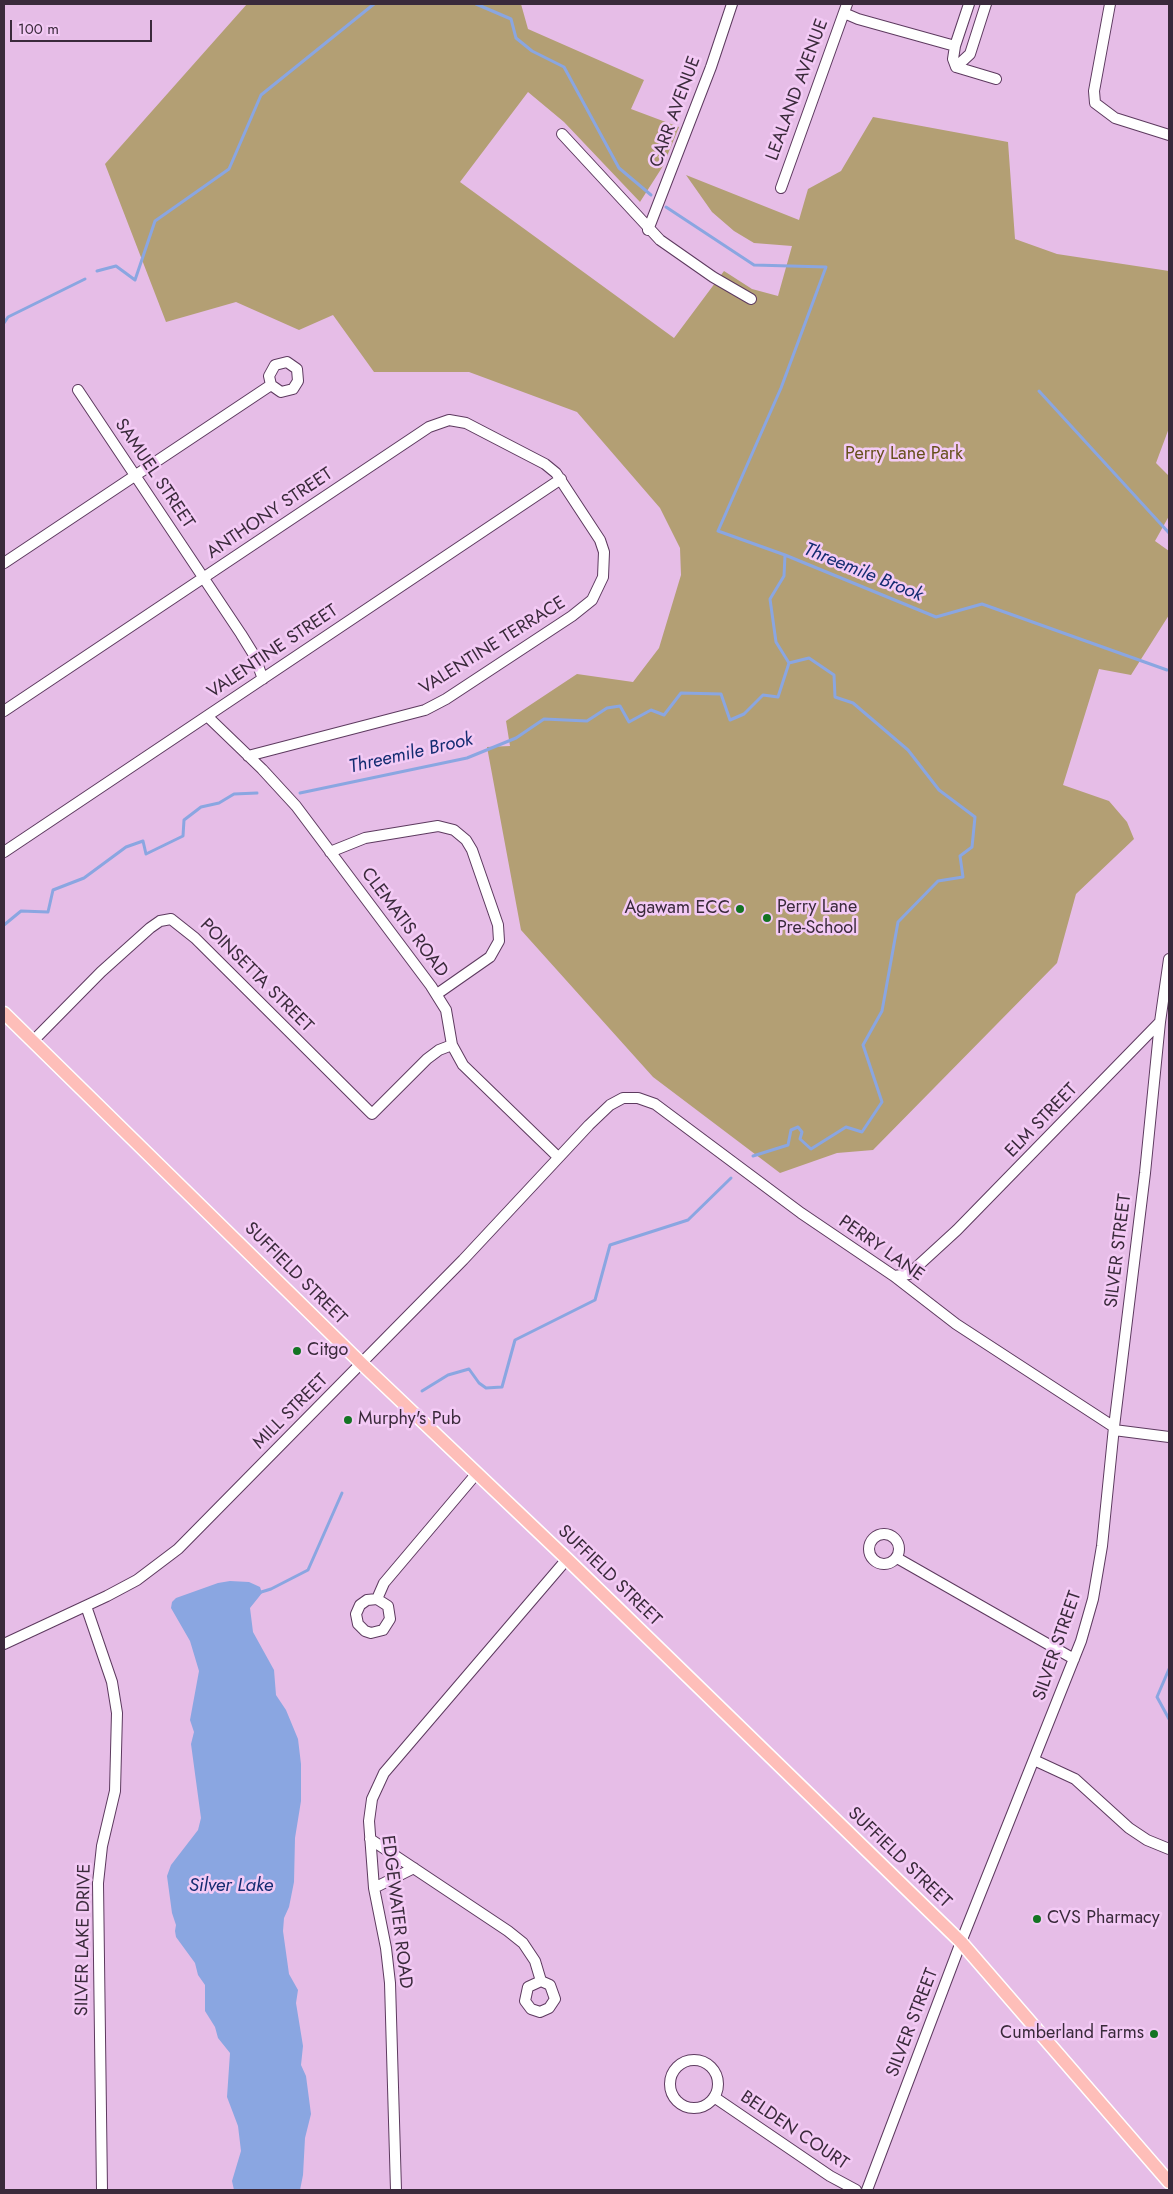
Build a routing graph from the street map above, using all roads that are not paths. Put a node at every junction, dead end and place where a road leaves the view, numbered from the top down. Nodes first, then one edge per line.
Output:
1 (732, 4) edge
2 (969, 4) edge
3 (986, 4) edge
4 (1110, 4) edge
5 (845, 8) edge
6 (955, 46) junction
7 (956, 67) junction
8 (996, 79) dead end
9 (562, 134) dead end
10 (1169, 135) edge
11 (781, 188) dead end
12 (648, 230) junction
13 (751, 299) dead end
14 (271, 385) dead end
15 (78, 390) dead end
16 (136, 475) junction
17 (561, 479) junction
18 (4, 563) edge
19 (204, 578) junction
20 (263, 678) junction
21 (4, 711) edge
22 (207, 716) junction
23 (248, 756) junction
24 (4, 852) edge
25 (330, 852) junction
26 (1169, 958) edge
27 (437, 994) junction
28 (4, 1013) edge
29 (1160, 1022) junction
30 (33, 1041) junction
31 (452, 1045) junction
32 (632, 1097) joint
33 (558, 1157) junction
34 (894, 1276) junction
35 (362, 1364) junction
36 (1114, 1429) junction
37 (1169, 1437) edge
38 (477, 1473) junction
39 (897, 1558) dead end
40 (567, 1559) junction
41 (377, 1599) dead end
42 (86, 1606) junction
43 (4, 1644) edge
44 (1074, 1659) junction
45 (1034, 1760) junction
46 (370, 1839) junction
47 (1169, 1849) edge
48 (414, 1868) junction
49 (374, 1888) junction
50 (962, 1942) junction
51 (541, 1981) dead end
52 (714, 2097) junction
53 (1169, 2182) edge
54 (102, 2190) edge
55 (396, 2190) edge
56 (856, 2190) edge
57 (867, 2190) edge

1 - 12 street, CARR AVENUE
2 - 6 street
3 - 7 street
4 - 10 street
5 - 6 street
5 - 11 street, LEALAND AVENUE
6 - 7 street
7 - 8 street
9 - 12 street
12 - 13 street
14 - 16 street
15 - 16 street, SAMUEL STREET
16 - 18 street
16 - 19 street, SAMUEL STREET
17 - 19 street, ANTHONY STREET
17 - 20 street, VALENTINE STREET
17 - 23 street, VALENTINE TERRACE
19 - 20 street, SAMUEL STREET
19 - 21 street, ANTHONY STREET
20 - 22 street, VALENTINE STREET
22 - 23 street, CLEMATIS ROAD
22 - 24 street, VALENTINE STREET
23 - 25 street, CLEMATIS ROAD
25 - 27 street, CLEMATIS ROAD
25 - 27 street
26 - 29 street
27 - 31 street, CLEMATIS ROAD
28 - 30 main road, SUFFIELD STREET
29 - 34 street, ELM STREET
29 - 36 street, SILVER STREET
30 - 31 street, POINSETTA STREET
30 - 35 main road, SUFFIELD STREET
31 - 33 street, CLEMATIS ROAD
32 - 33 street, MILL STREET
32 - 34 street, PERRY LANE
33 - 35 street, MILL STREET
34 - 36 street, PERRY LANE
35 - 38 main road, SUFFIELD STREET
35 - 42 street, MILL STREET
36 - 37 street
36 - 44 street, SILVER STREET
38 - 40 main road, SUFFIELD STREET
38 - 41 street
39 - 44 street
40 - 46 street, EDGEWATER ROAD
40 - 50 main road, SUFFIELD STREET
42 - 43 street, MILL STREET
42 - 54 street, SILVER LAKE DRIVE
44 - 45 street, SILVER STREET
45 - 47 street
45 - 50 street, SILVER STREET
46 - 48 street
46 - 49 street, EDGEWATER ROAD
48 - 49 street
48 - 51 street
49 - 55 street, EDGEWATER ROAD
50 - 53 main road, SUFFIELD STREET
50 - 57 street, SILVER STREET
52 - 52 street, BELDEN COURT
52 - 56 street, BELDEN COURT

